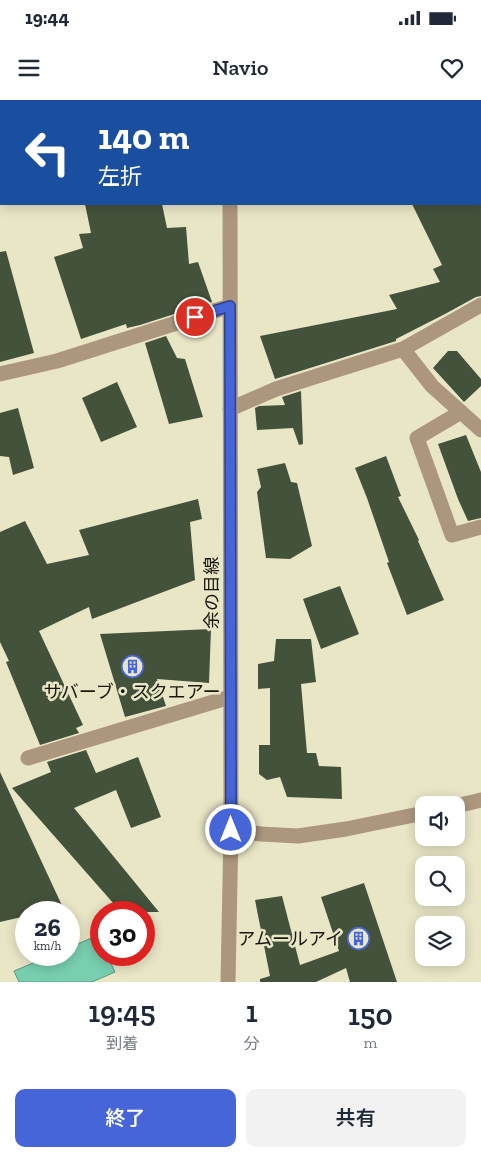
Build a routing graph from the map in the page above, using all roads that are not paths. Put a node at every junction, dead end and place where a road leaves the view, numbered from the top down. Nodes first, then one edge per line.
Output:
1 (230, 205) edge
2 (481, 304) edge
3 (230, 306) junction
4 (403, 348) junction
5 (0, 374) edge
6 (230, 409) junction
7 (461, 412) junction
8 (481, 430) edge
9 (481, 527) edge
10 (230, 697) junction
11 (28, 758) dead end
12 (481, 800) edge
13 (465, 804) edge
14 (415, 814) edge
15 (231, 830) junction
16 (228, 982) edge

1 - 3 street, 余の目線
2 - 4 street
3 - 5 street
3 - 6 street, 余の目線
4 - 6 street
4 - 7 street
6 - 10 street, 余の目線
7 - 8 street
7 - 9 street
10 - 11 street
10 - 15 street, 余の目線
12 - 13 street
14 - 15 street
15 - 16 street, 余の目線

